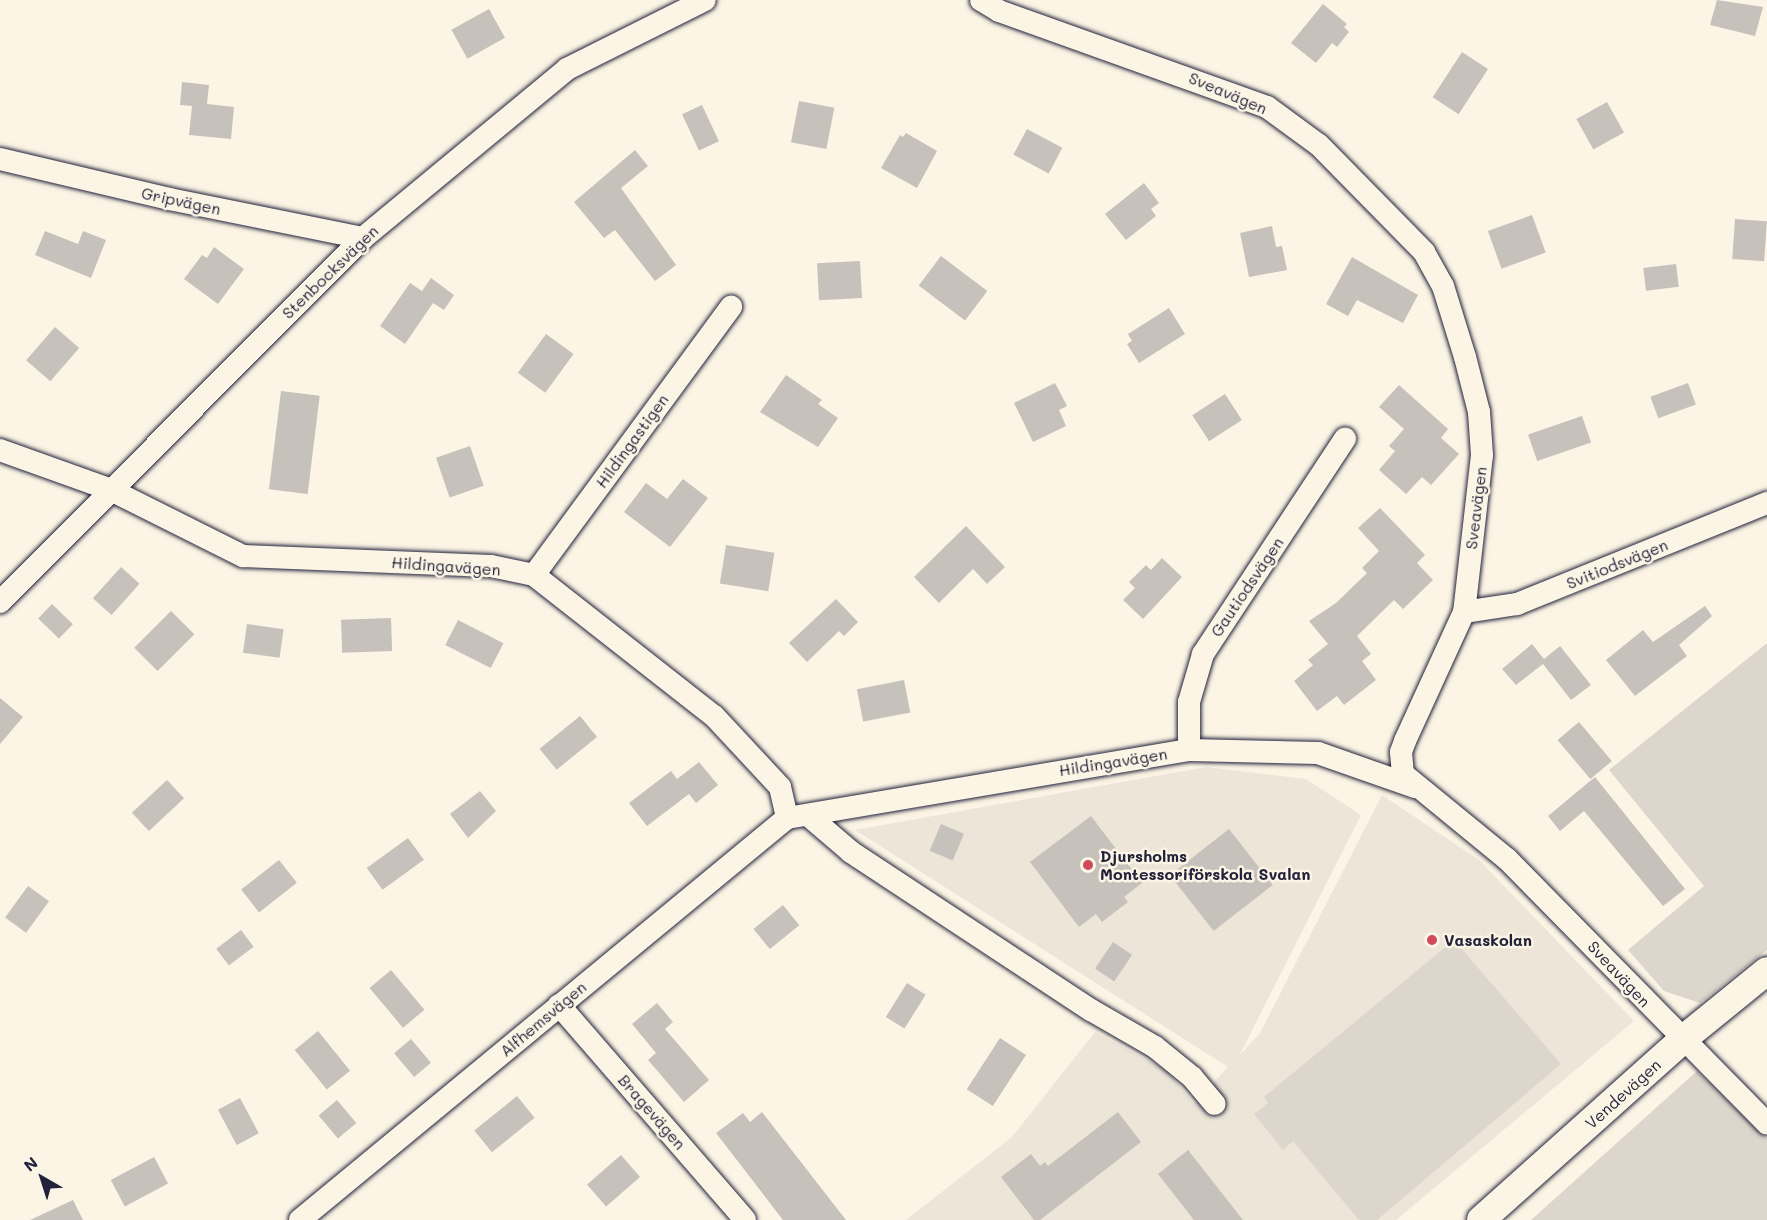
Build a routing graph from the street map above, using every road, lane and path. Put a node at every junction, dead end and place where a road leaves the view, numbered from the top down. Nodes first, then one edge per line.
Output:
1 (705, 0) edge
2 (981, 0) edge
3 (0, 159) edge
4 (363, 238) junction
5 (731, 307) dead end
6 (1345, 439) dead end
7 (0, 450) edge
8 (109, 489) junction
9 (1767, 503) edge
10 (534, 575) junction
11 (0, 602) edge
12 (1464, 612) junction
13 (1189, 750) junction
14 (1415, 787) junction
15 (798, 817) junction
16 (1767, 971) edge
17 (559, 1005) junction
18 (1682, 1040) junction
19 (1215, 1104) dead end
20 (1767, 1124) edge
21 (300, 1220) edge
22 (745, 1220) edge
23 (1481, 1220) edge

1 - 4 street, Stenbocksvägen
2 - 12 street, Sveavägen
3 - 4 street, Gripvägen
4 - 8 street, Stenbocksvägen
5 - 10 street, Hildingastigen
6 - 13 street, Gautiodsvägen
7 - 8 street, Hildingavägen
8 - 10 street, Hildingavägen
8 - 11 street, Stenbocksvägen
9 - 12 street, Svitiodsvägen
10 - 15 street, Hildingavägen
12 - 14 street, Sveavägen
13 - 14 street, Hildingavägen
13 - 15 street, Hildingavägen
14 - 18 street, Sveavägen
15 - 17 street, Alfhemsvägen
15 - 19 street
16 - 18 street, Vendevägen
17 - 21 street, Alfhemsvägen
17 - 22 street, Bragevägen
18 - 20 street, Sveavägen
18 - 23 street, Vendevägen

